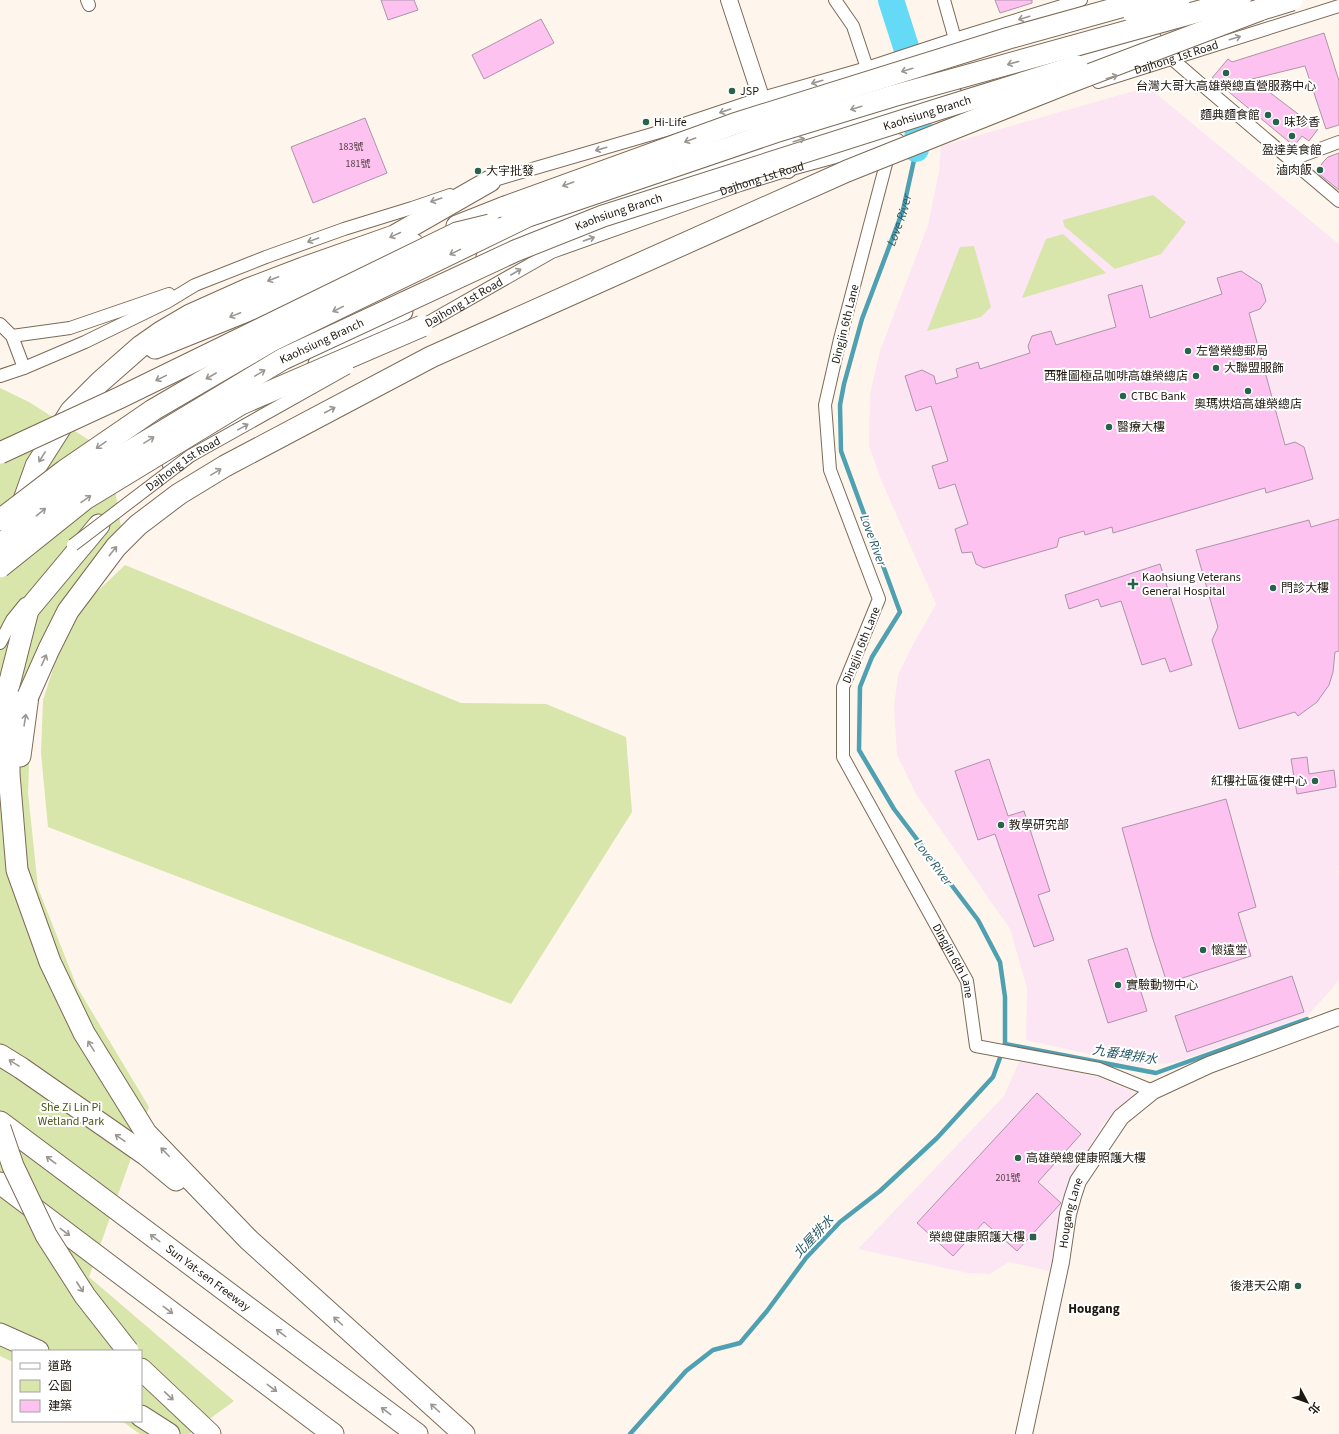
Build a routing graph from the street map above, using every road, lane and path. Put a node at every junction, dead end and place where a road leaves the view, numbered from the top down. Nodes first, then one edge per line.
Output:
1 (729, 0) edge
2 (835, 0) edge
3 (944, 0) edge
4 (1081, 0) edge
5 (1146, 0) edge
6 (1179, 0) edge
7 (1208, 0) edge
8 (1240, 0) edge
9 (1292, 0) edge
10 (1061, 6) junction
11 (1339, 6) edge
12 (1260, 10) junction
13 (1143, 22) junction
14 (1155, 38) junction
15 (954, 39) junction
16 (1171, 58) junction
17 (867, 68) junction
18 (1021, 77) junction
19 (762, 98) junction
20 (900, 102) junction
21 (1012, 108) junction
22 (892, 141) junction
23 (1339, 142) edge
24 (770, 149) junction
25 (1290, 160) junction
26 (788, 170) junction
27 (490, 181) junction
28 (1339, 201) edge
29 (528, 216) junction
30 (195, 285) junction
31 (0, 324) edge
32 (422, 326) junction
33 (12, 336) junction
34 (24, 368) junction
35 (0, 376) edge
36 (100, 382) junction
37 (0, 453) edge
38 (0, 520) edge
39 (0, 546) edge
40 (0, 567) edge
41 (0, 576) edge
42 (0, 643) edge
43 (17, 870) junction
44 (1337, 1019) edge
45 (0, 1055) edge
46 (1153, 1091) junction
47 (0, 1122) edge
48 (0, 1128) edge
49 (0, 1183) edge
50 (249, 1240) junction
51 (0, 1334) edge
52 (36, 1350) edge
53 (127, 1350) edge
54 (142, 1370) edge
55 (142, 1417) edge
56 (169, 1434) edge
57 (210, 1434) edge
58 (333, 1434) edge
59 (417, 1434) edge
60 (464, 1434) edge
61 (1024, 1434) edge

1 - 19 street
2 - 17 street
3 - 15 street
4 - 10 street
5 -> 36 highway, bridge
6 - 20 highway, bridge
7 - 13 street, Dajhong 1st Road
8 -> 20 highway, Kaohsiung Branch, bridge
9 - 12 highway, Kaohsiung Branch, bridge
10 - 13 street
10 -> 15 street
16 -> 11 street, Dajhong 1st Road
39 -> 12 highway, Kaohsiung Branch, bridge
43 -> 12 highway, bridge
13 - 14 street
13 - 18 street, Dajhong 1st Road
14 - 16 street
14 - 18 street, Dajhong 1st Road
15 - 17 street
21 -> 16 street, Dajhong 1st Road
16 - 25 street
17 -> 19 street
18 - 20 street, Dajhong 1st Road
18 - 21 street
19 - 24 street
19 -> 27 street
24 -> 20 street, Dajhong 1st Road
20 -> 29 highway, Kaohsiung Branch, bridge
21 - 22 street, Dajhong 1st Road
22 - 26 street, Dajhong 1st Road
22 - 46 street, Dingjin 6th Lane
23 - 25 street
24 - 26 street
24 - 43 highway
25 - 28 street
32 -> 26 street, Dajhong 1st Road
27 -> 30 street
27 -> 36 highway
29 -> 37 highway, bridge
29 -> 38 highway, Kaohsiung Branch, bridge
30 - 33 street
30 - 34 street
31 - 33 street
40 -> 32 highway, bridge
42 -> 32 street, Dajhong 1st Road, bridge
33 - 34 street
34 - 35 street
36 -> 41 highway
50 -> 43 highway
44 - 46 street, Hougang Lane
50 -> 45 highway
46 - 61 street, Hougang Lane
59 -> 47 highway, Sun Yat-sen Freeway
48 -> 53 highway, bridge
49 -> 58 highway
60 -> 50 highway
51 - 52 highway
54 -> 57 highway
55 - 56 highway

